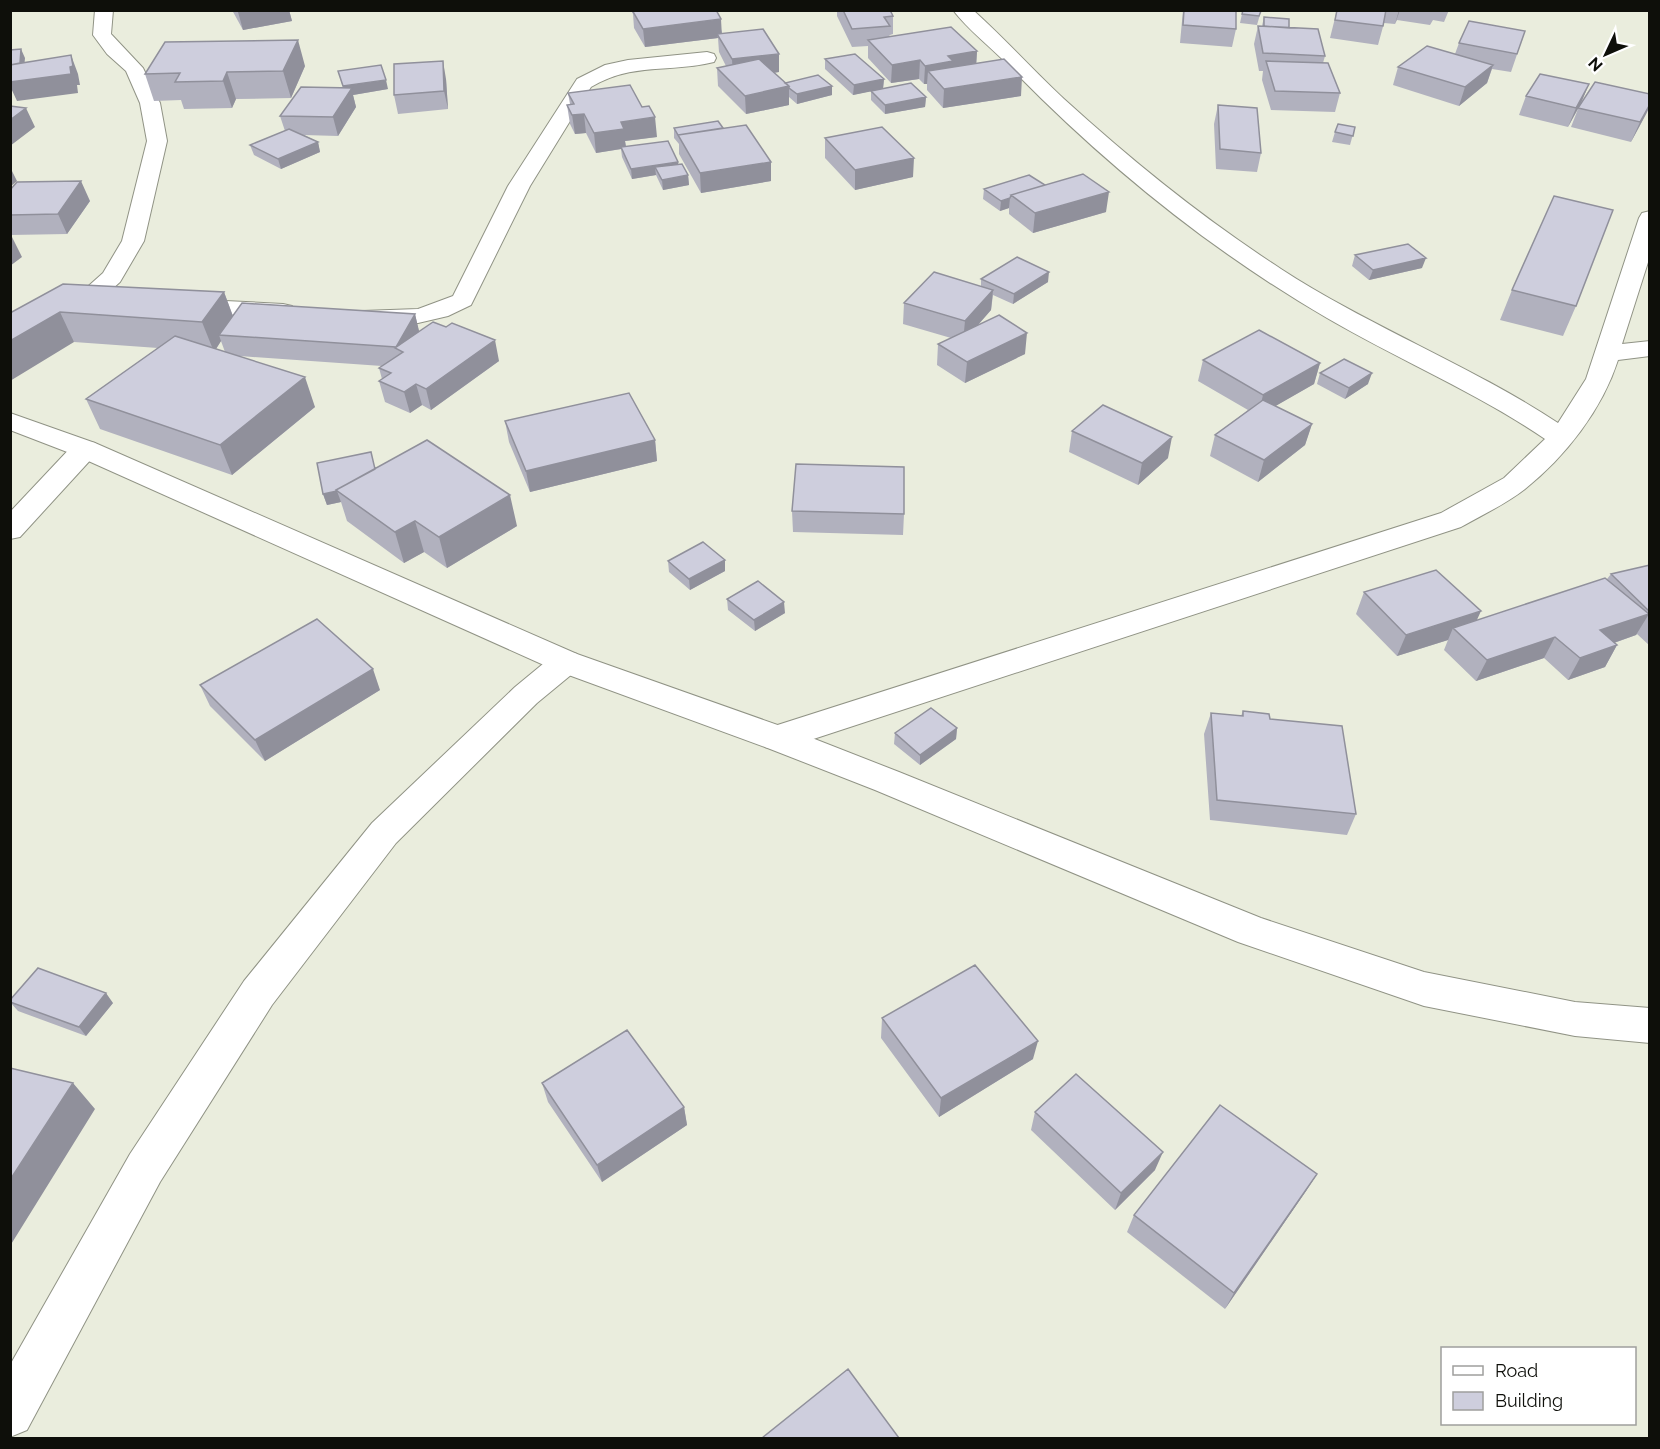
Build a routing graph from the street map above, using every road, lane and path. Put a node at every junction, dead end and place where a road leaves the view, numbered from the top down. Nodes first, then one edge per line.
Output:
1 (104, 10) edge
2 (962, 10) edge
3 (707, 58) dead end
4 (1650, 218) edge
5 (92, 295) junction
6 (116, 301) edge
7 (161, 305) edge
8 (304, 312) edge
9 (348, 314) edge
10 (10, 344) edge
11 (1650, 348) edge
12 (1607, 354) junction
13 (10, 421) edge
14 (1562, 438) junction
15 (85, 449) junction
16 (10, 530) edge
17 (566, 662) junction
18 (777, 738) junction
19 (1650, 1026) edge
20 (10, 1413) edge

1 - 5 street
2 - 14 street
3 - 9 street
4 - 12 street
5 - 6 street
5 - 10 street
7 - 8 street
11 - 12 street
12 - 14 street
13 - 15 street
14 - 18 street
15 - 16 street
15 - 17 street
17 - 18 street
17 - 20 street
18 - 19 street

